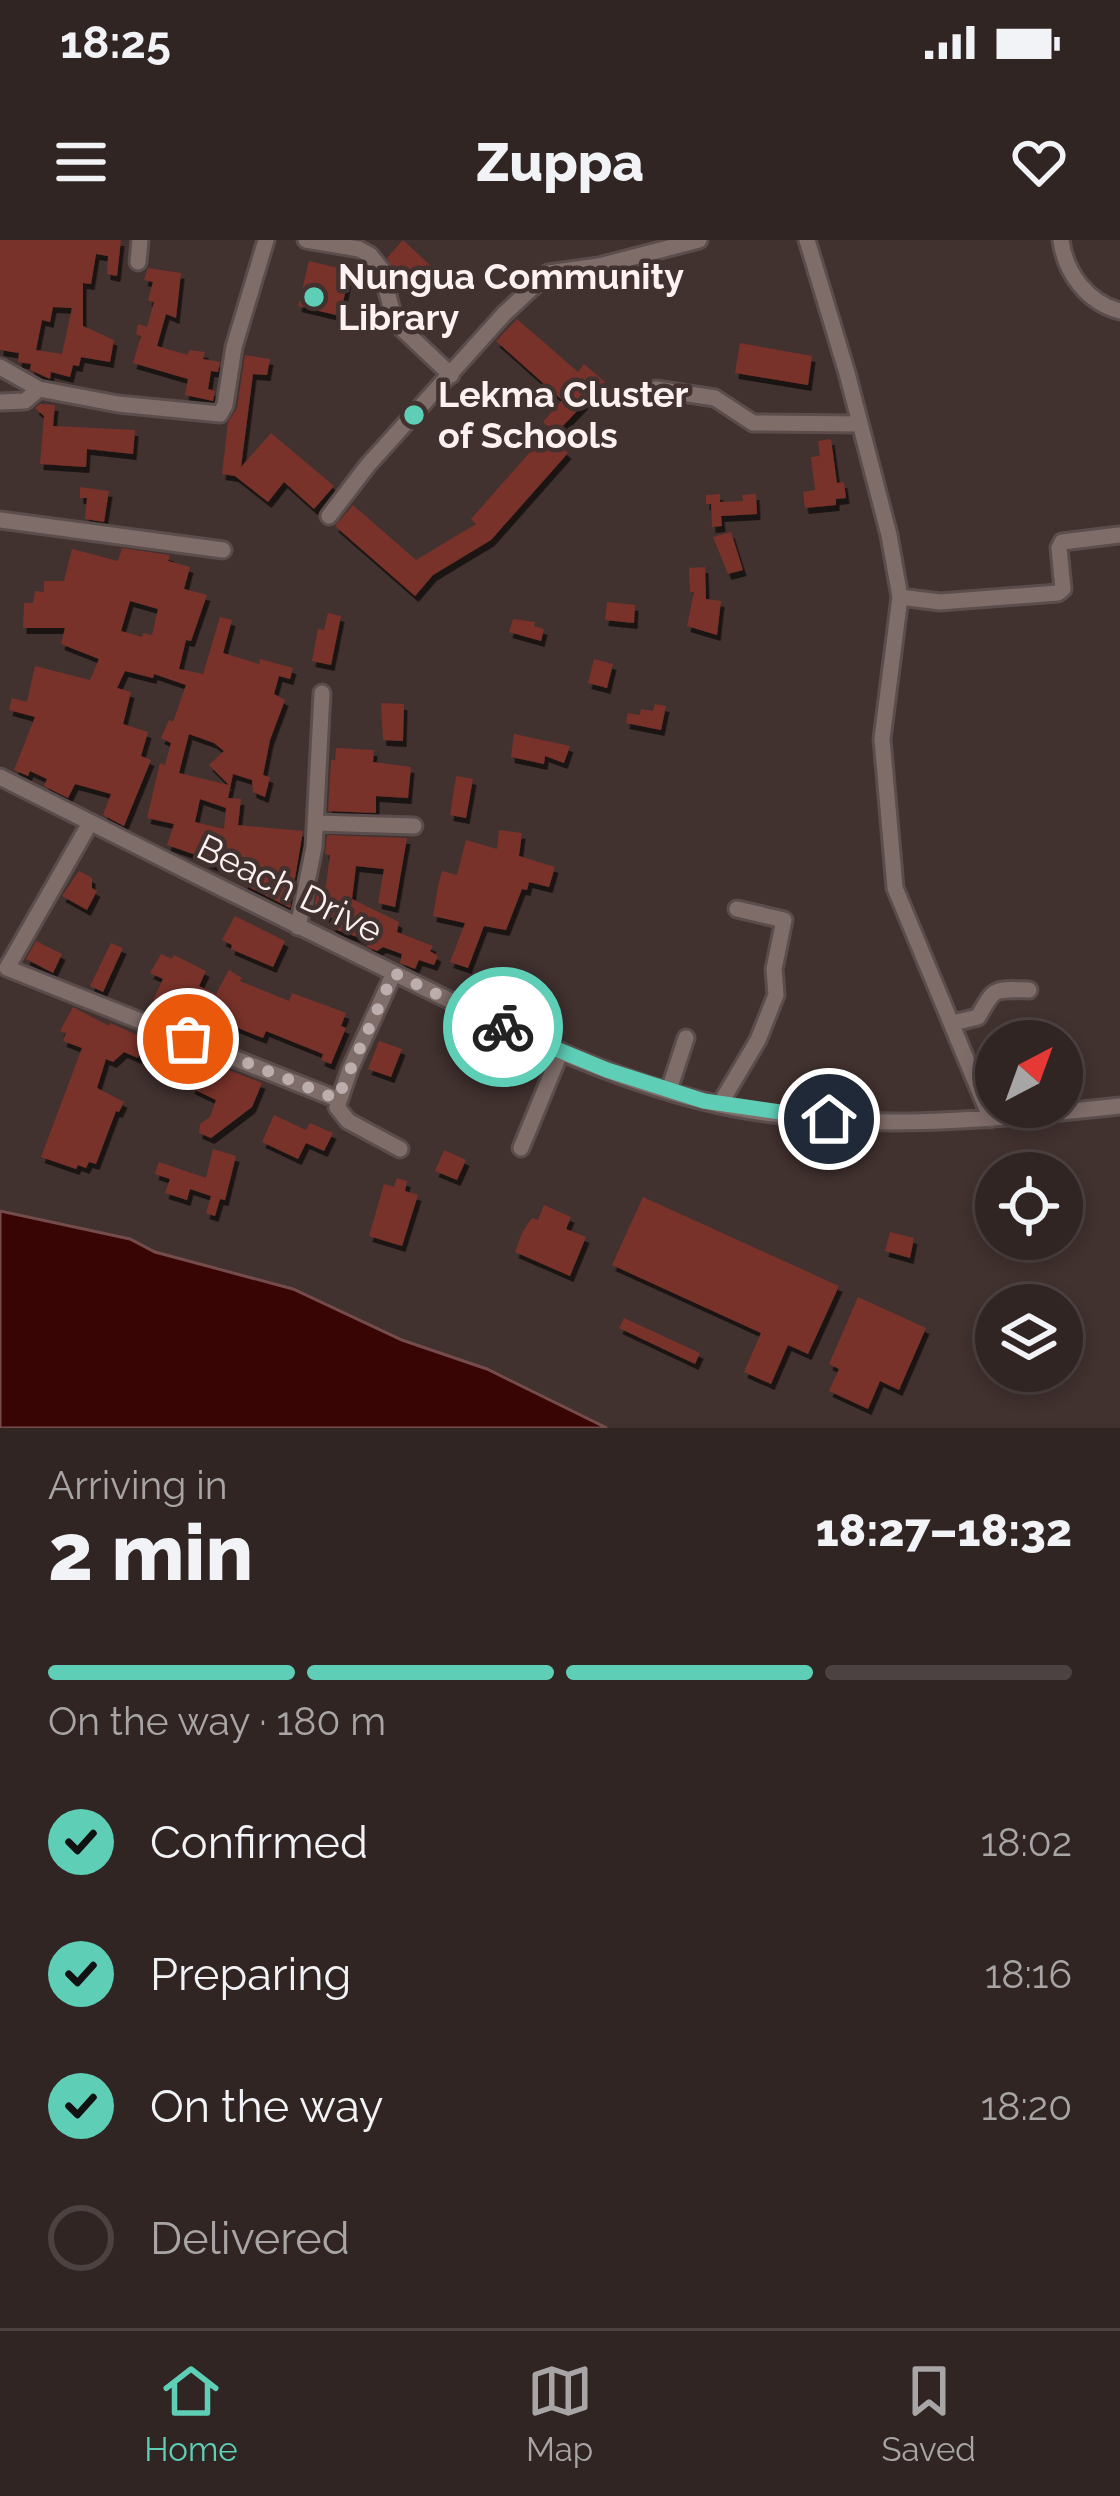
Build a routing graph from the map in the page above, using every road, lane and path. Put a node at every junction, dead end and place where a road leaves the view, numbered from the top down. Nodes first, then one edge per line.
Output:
1 (140, 240) edge
2 (266, 240) edge
3 (306, 240) edge
4 (698, 240) edge
5 (807, 240) edge
6 (1061, 240) edge
7 (138, 262) dead end
8 (1120, 311) edge
9 (0, 367) edge
10 (451, 375) junction
11 (39, 389) junction
12 (656, 389) dead end
13 (0, 403) edge
14 (860, 424) junction
15 (329, 516) dead end
16 (0, 520) edge
17 (1119, 535) edge
18 (223, 550) dead end
19 (900, 597) junction
20 (322, 694) dead end
21 (0, 777) edge
22 (90, 823) junction
23 (316, 823) junction
24 (414, 826) dead end
25 (737, 909) dead end
26 (298, 927) junction
27 (3, 967) edge
28 (394, 973) junction
29 (1029, 990) dead end
30 (952, 1023) junction
31 (686, 1038) dead end
32 (561, 1051) junction
33 (975, 1080) edge
34 (669, 1090) junction
35 (337, 1099) junction
36 (720, 1103) junction
37 (1120, 1106) edge
38 (1083, 1108) edge
39 (975, 1119) edge
40 (520, 1148) dead end
41 (400, 1149) dead end

1 - 7 street
2 - 11 street
3 - 10 street
4 - 10 street
5 - 14 street
6 - 8 street
9 - 11 street
10 - 15 street
11 - 13 street
12 - 14 street
14 - 19 street
16 - 18 street
17 - 19 street
19 - 30 street
20 - 23 street
21 - 22 street, Beach Drive
22 - 26 street, Beach Drive
22 - 27 street
23 - 24 street
23 - 26 street
25 - 36 street
26 - 28 street, Beach Drive
27 - 35 street
28 - 32 street, Beach Drive
28 - 35 street
29 - 30 street
30 - 33 street
31 - 34 street
32 - 34 street, Beach Drive
32 - 40 street
34 - 36 street, Beach Drive
35 - 41 street
36 - 39 street, Beach Drive
37 - 38 street, Beach Drive

